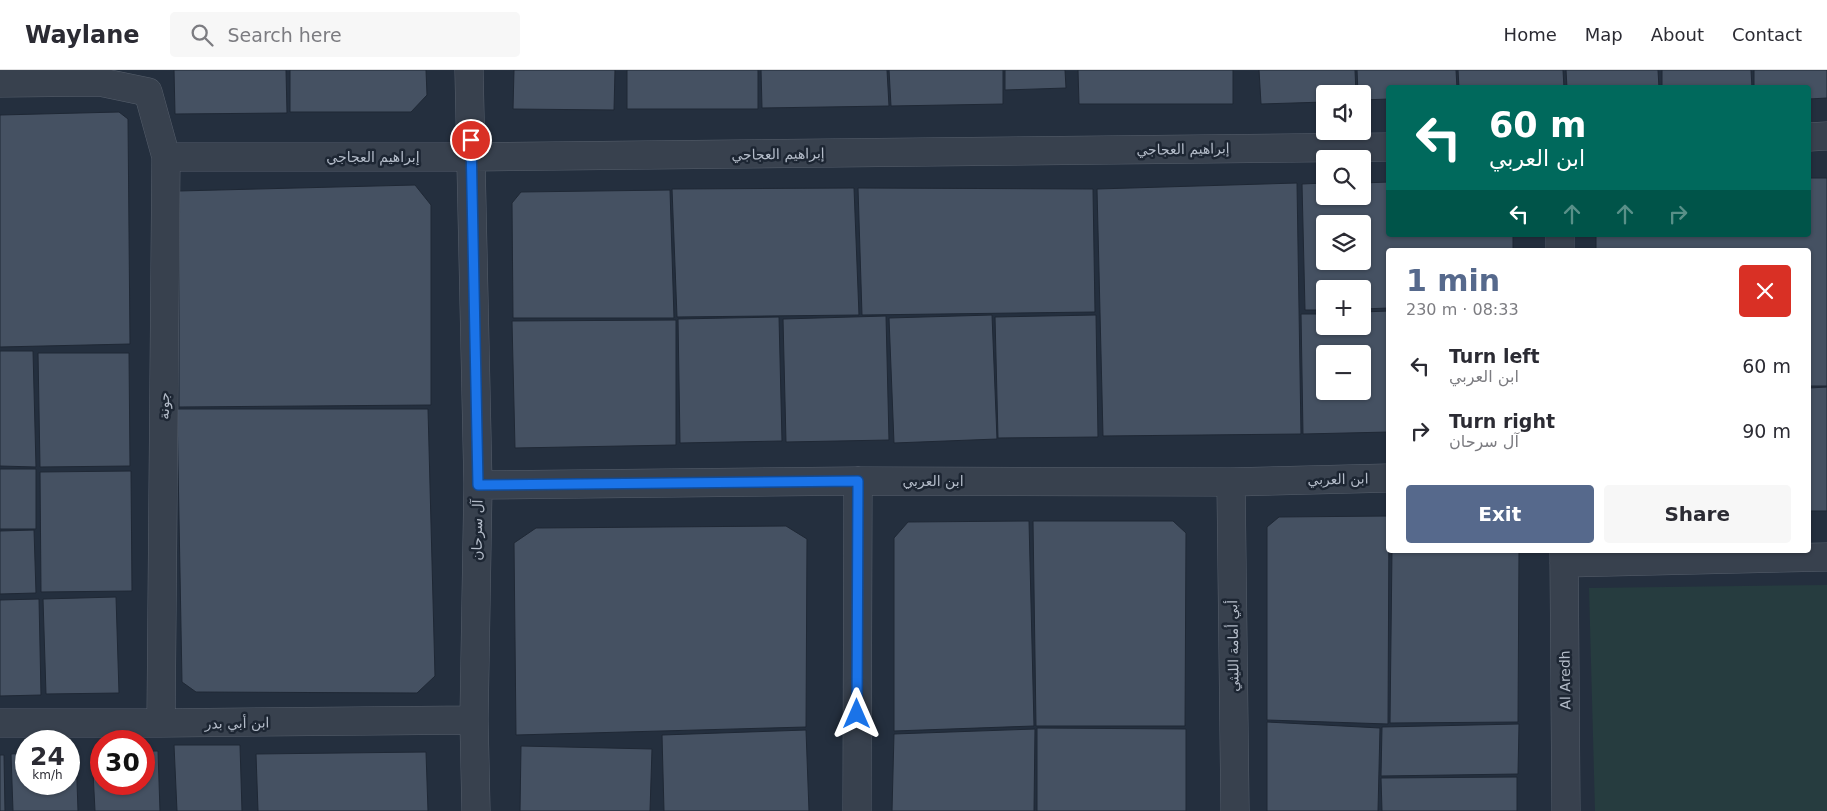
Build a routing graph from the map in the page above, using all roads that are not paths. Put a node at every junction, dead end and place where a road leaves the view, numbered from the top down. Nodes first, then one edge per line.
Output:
1 (469, 70) edge
2 (0, 84) edge
3 (1827, 136) edge
4 (1811, 137) edge
5 (1386, 147) edge
6 (166, 157) junction
7 (472, 157) junction
8 (1386, 478) edge
9 (858, 481) junction
10 (1231, 482) junction
11 (478, 485) junction
12 (1564, 557) edge
13 (1827, 557) edge
14 (474, 720) junction
15 (0, 723) edge
16 (161, 723) junction
17 (476, 811) edge
18 (857, 811) edge
19 (1235, 811) edge
20 (1566, 811) edge

1 - 7 street, آل سرحان
2 - 6 street, جونة
3 - 4 street
5 - 7 street, إبراهيم العجاجي
6 - 7 street, إبراهيم العجاجي
6 - 16 street, جونة
7 - 11 street, آل سرحان
8 - 10 street, ابن العربي
9 - 10 street, ابن العربي
9 - 11 street, ابن العربي
9 - 18 street
10 - 19 street, أبي أمامة الليثي
11 - 14 street, آل سرحان
12 - 13 street
12 - 20 street, Al Aredh
14 - 16 street, ابن أبي بدر
14 - 17 street, آل سرحان
15 - 16 street, ابن أبي بدر

